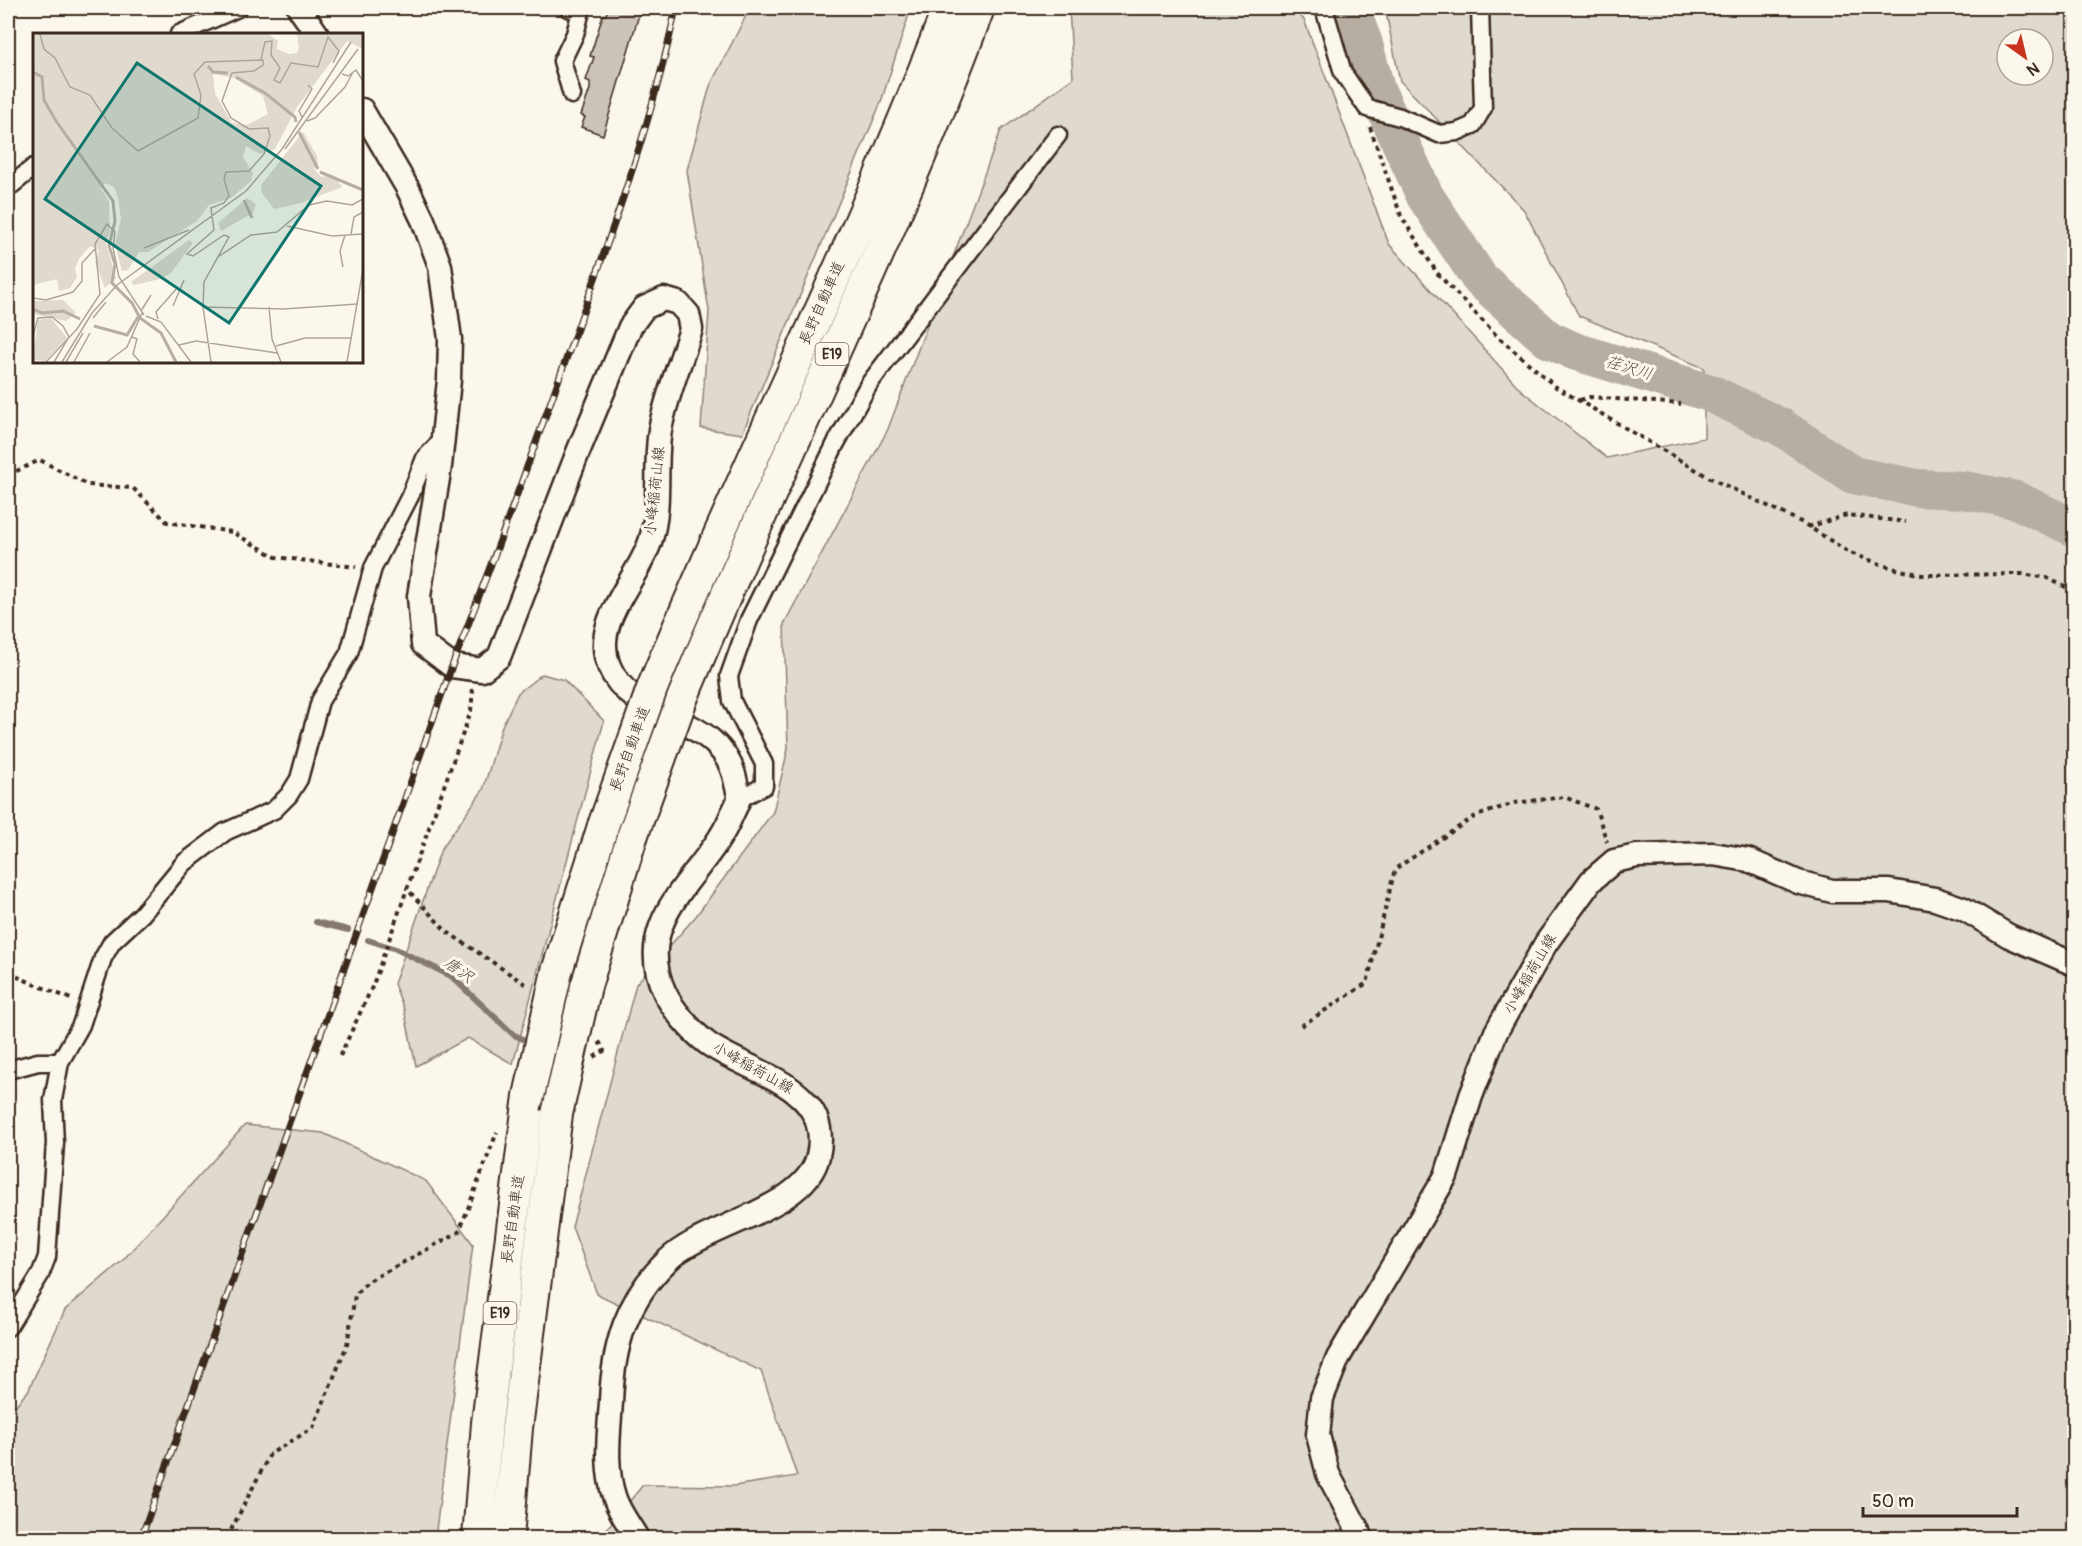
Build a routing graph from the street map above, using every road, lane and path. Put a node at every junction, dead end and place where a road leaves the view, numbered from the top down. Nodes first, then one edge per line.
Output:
1 (238, 8) edge
2 (299, 8) edge
3 (948, 8) edge
4 (979, 8) edge
5 (1324, 8) edge
6 (1480, 8) edge
7 (577, 9) edge
8 (181, 33) edge
9 (316, 33) edge
10 (572, 95) dead end
11 (1370, 109) junction
12 (363, 112) edge
13 (1058, 135) dead end
14 (33, 168) edge
15 (8, 188) edge
16 (1579, 400) junction
17 (1681, 404) dead end
18 (441, 441) junction
19 (8, 475) edge
20 (1906, 522) dead end
21 (1808, 527) junction
22 (373, 568) junction
23 (2074, 591) edge
24 (475, 669) junction
25 (739, 799) junction
26 (1614, 861) junction
27 (407, 889) junction
28 (2074, 964) edge
29 (8, 973) edge
30 (530, 988) dead end
31 (87, 1006) junction
32 (1301, 1026) dead end
33 (597, 1036) dead end
34 (340, 1056) dead end
35 (60, 1062) junction
36 (584, 1063) dead end
37 (8, 1070) edge
38 (500, 1123) dead end
39 (8, 1327) edge
40 (478, 1534) edge
41 (508, 1537) edge
42 (227, 1539) edge
43 (637, 1539) edge
44 (1362, 1539) edge

1 - 8 street
2 - 9 main road
3 - 40 highway, 長野自動車道 / E19, bridge
4 - 41 highway, 長野自動車道 / E19, bridge
5 - 11 street
6 - 11 street
7 - 10 street
11 - 16 path
12 - 18 main road
13 - 25 street
14 - 15 street
16 - 17 path
16 - 21 path
18 - 22 street
18 - 24 main road
19 - 22 path
20 - 21 path
21 - 23 path
22 - 31 street
24 - 25 main road, 小峰稲荷山線
24 - 27 path
25 - 43 main road, 小峰稲荷山線
26 - 28 main road
26 - 32 path
26 - 44 main road, 小峰稲荷山線
27 - 30 path
27 - 34 path
29 - 31 path
31 - 35 street
33 - 36 path
35 - 37 street
35 - 39 street
38 - 42 path

